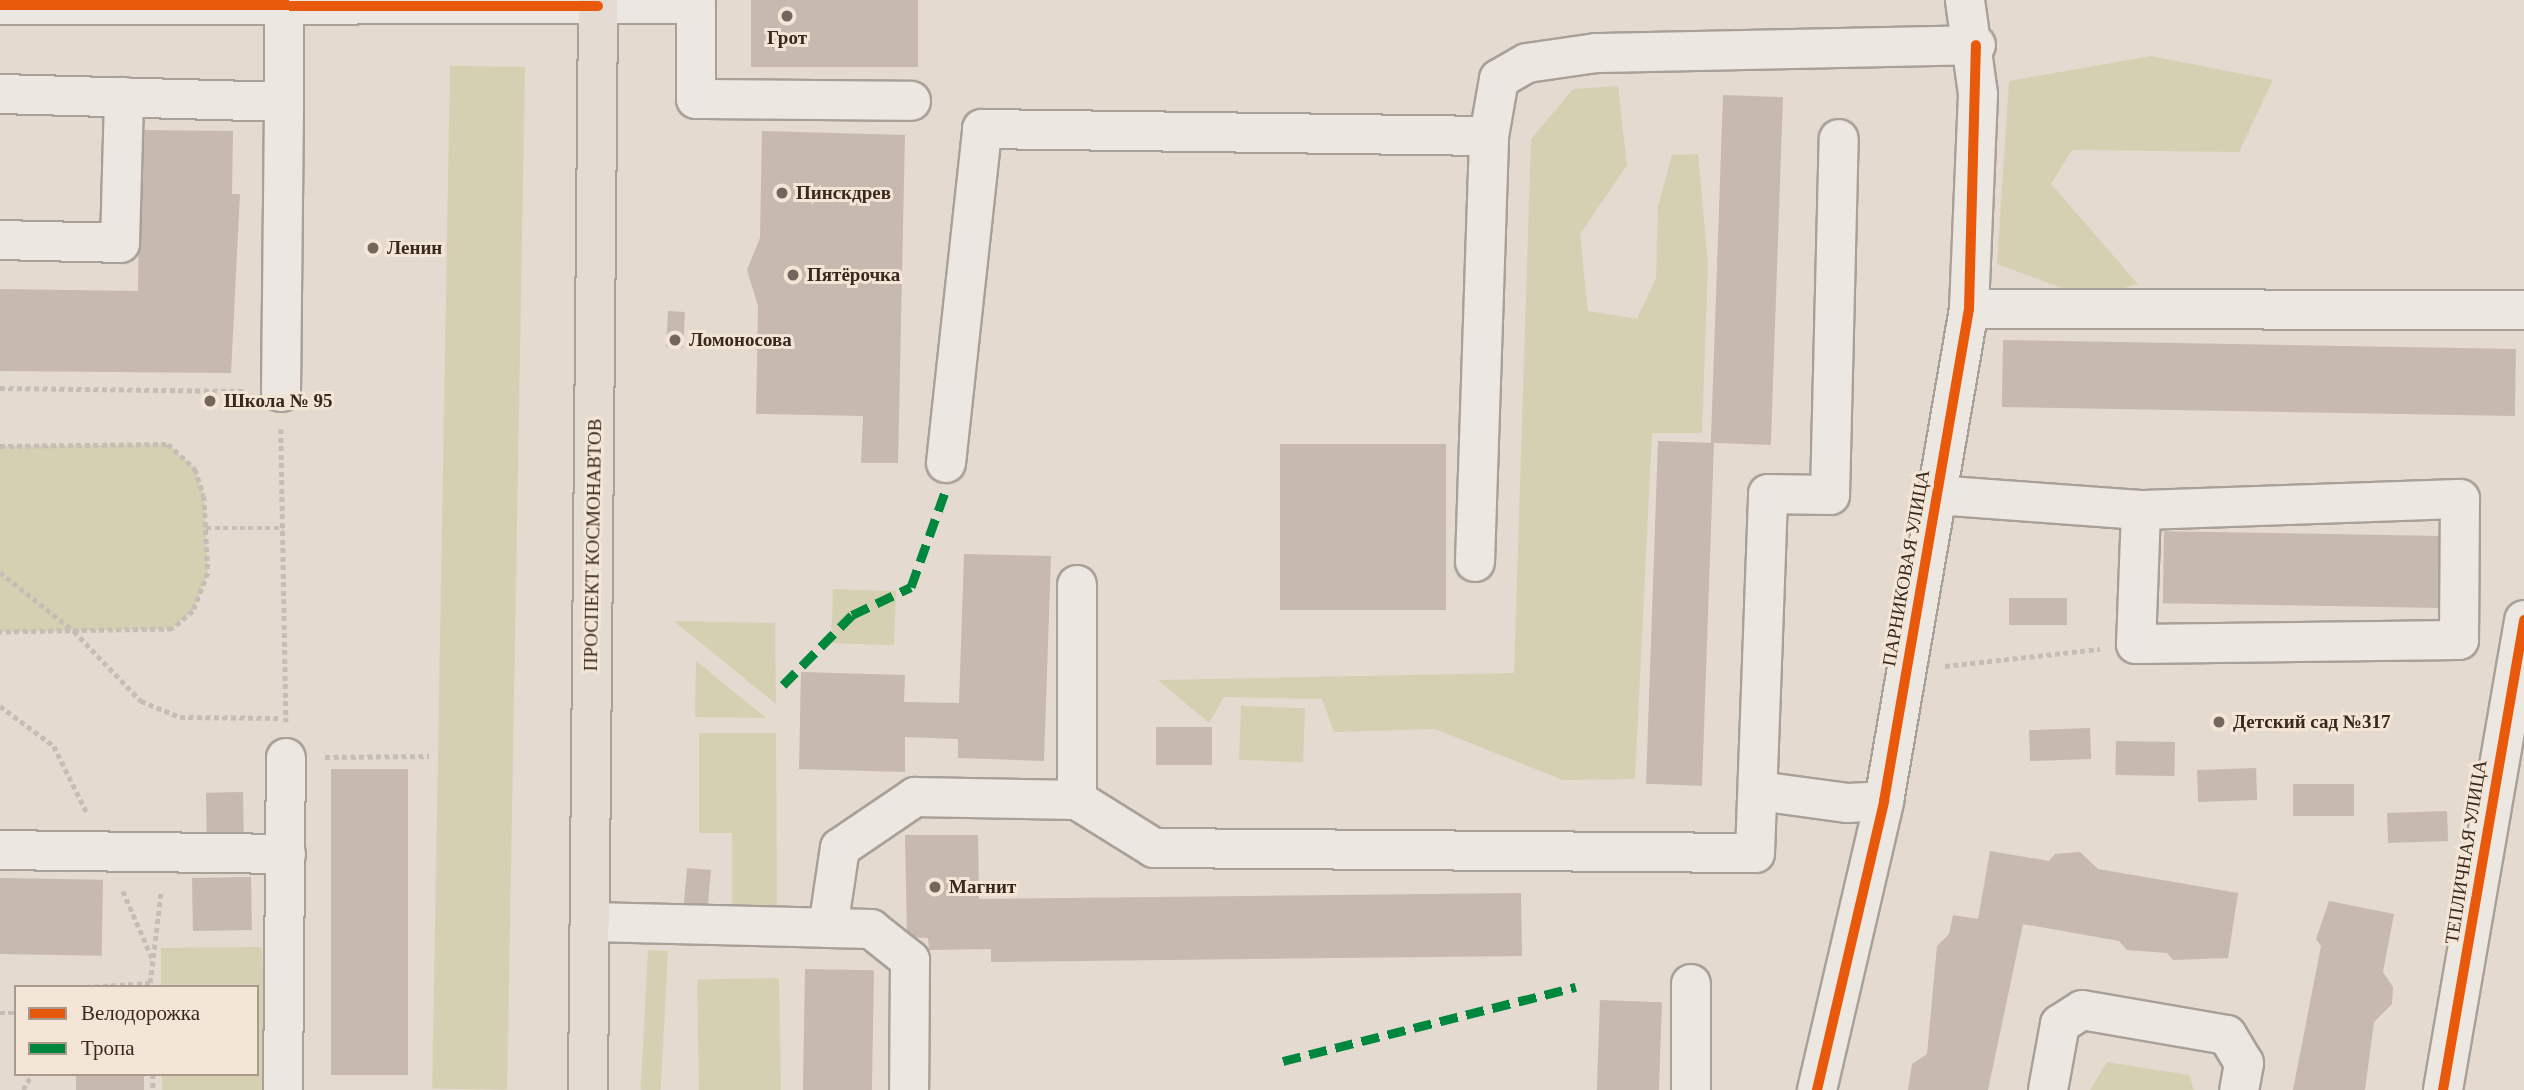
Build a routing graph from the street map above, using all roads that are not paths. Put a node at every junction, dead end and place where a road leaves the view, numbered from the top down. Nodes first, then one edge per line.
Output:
1 (1965, 0) edge
2 (284, 2) edge
3 (598, 3) edge
4 (0, 5) edge
5 (1976, 45) junction
6 (0, 94) edge
7 (124, 97) junction
8 (911, 101) dead end
9 (284, 102) junction
10 (1489, 136) junction
11 (1839, 139) dead end
12 (0, 240) edge
13 (1969, 309) junction
14 (2524, 310) edge
15 (281, 392) road end
16 (946, 463) dead end
17 (1936, 495) junction
18 (2141, 510) junction
19 (1475, 562) dead end
20 (1077, 585) dead end
21 (2524, 620) edge
22 (2512, 748) edge
23 (286, 758) road end
24 (1759, 791) junction
25 (1077, 800) junction
26 (1884, 801) junction
27 (0, 850) edge
28 (286, 854) junction
29 (590, 922) junction
30 (828, 928) junction
31 (1691, 984) dead end
32 (283, 1090) edge
33 (588, 1090) edge
34 (909, 1090) edge
35 (1691, 1090) edge
36 (1817, 1090) edge
37 (2048, 1090) edge
38 (2239, 1090) edge
39 (2443, 1090) edge

1 - 5 street, ПАРНИКОВАЯ УЛИЦА
2 - 3 street
2 - 4 street
2 - 9 street
3 - 8 street
3 - 29 main road, ПРОСПЕКТ КОСМОНАВТОВ
5 - 10 street
5 - 13 street, ПАРНИКОВАЯ УЛИЦА
6 - 7 street
7 - 9 street
7 - 12 street
9 - 15 street
10 - 16 street
10 - 19 street
11 - 24 street
13 - 14 street
13 - 17 street, ПАРНИКОВАЯ УЛИЦА
17 - 18 street
17 - 26 street, ПАРНИКОВАЯ УЛИЦА
18 - 18 street
20 - 25 street
21 - 22 street, ТЕПЛИЧНАЯ УЛИЦА
22 - 39 street, ТЕПЛИЧНАЯ УЛИЦА
23 - 28 street
24 - 25 street
24 - 26 street
25 - 30 street
26 - 36 street, ПАРНИКОВАЯ УЛИЦА
27 - 28 street
28 - 32 street
29 - 30 street
29 - 33 main road, ПРОСПЕКТ КОСМОНАВТОВ
30 - 34 street
31 - 35 street
37 - 38 street

